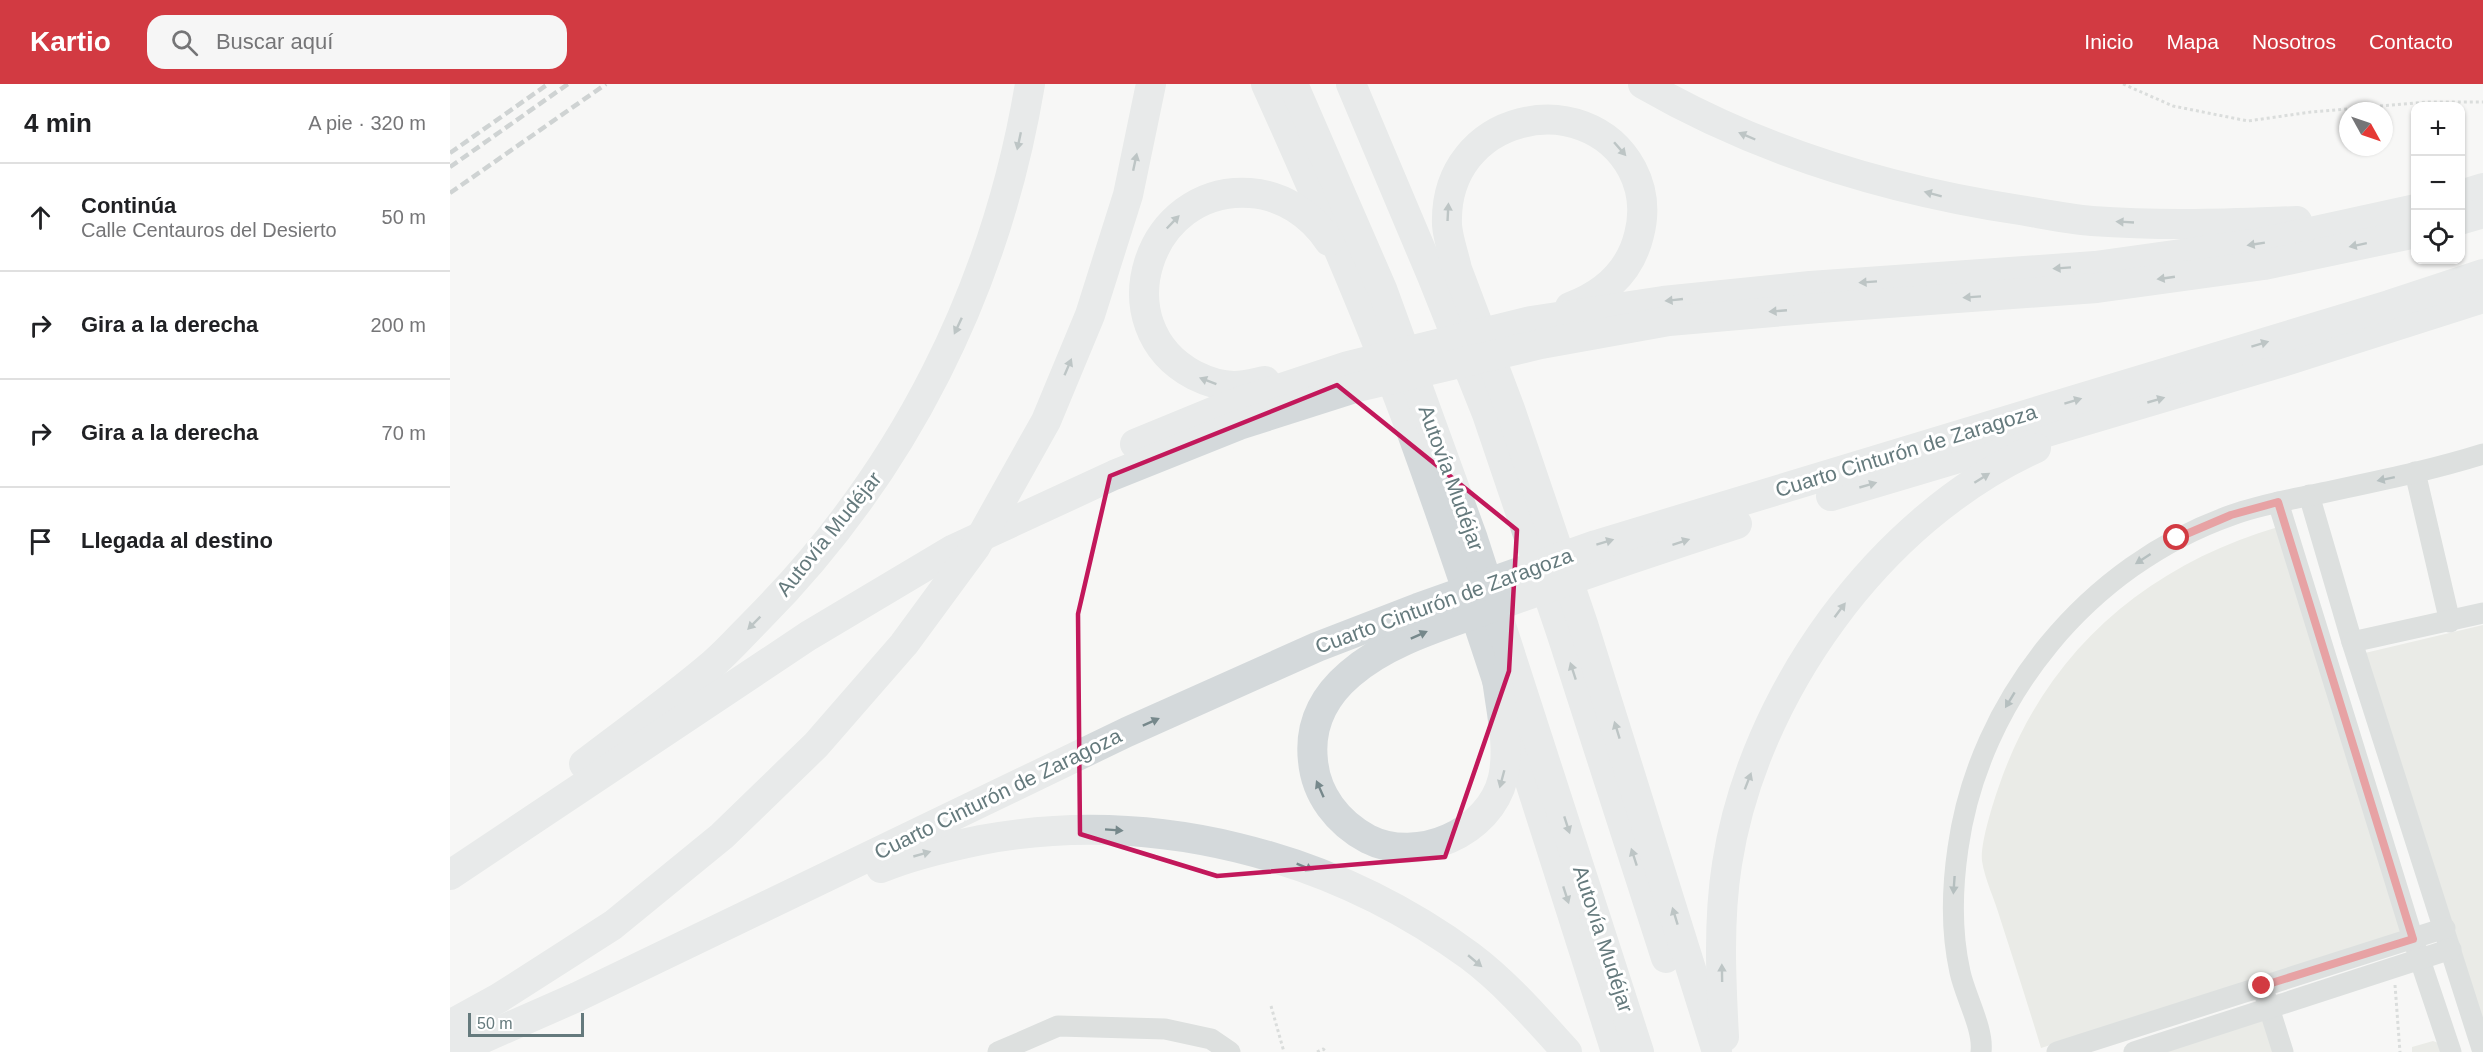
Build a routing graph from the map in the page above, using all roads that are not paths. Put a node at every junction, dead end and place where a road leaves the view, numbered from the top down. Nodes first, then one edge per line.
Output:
1 (1030, 84) edge
2 (1151, 84) edge
3 (1266, 84) edge
4 (1293, 84) edge
5 (1351, 84) edge
6 (1643, 84) edge
7 (2483, 184) edge
8 (2465, 188) edge
9 (2483, 188) edge
10 (2465, 193) edge
11 (2411, 200) edge
12 (2411, 210) edge
13 (2483, 213) edge
14 (2465, 218) edge
15 (2411, 234) edge
16 (1445, 272) junction
17 (2483, 274) edge
18 (1363, 284) junction
19 (2483, 298) edge
20 (1531, 321) junction
21 (1348, 366) junction
22 (2120, 410) junction
23 (2483, 454) edge
24 (2415, 472) junction
25 (2309, 495) junction
26 (2278, 502) junction
27 (2483, 613) edge
28 (2450, 622) junction
29 (1572, 628) junction
30 (808, 636) junction
31 (2352, 642) junction
32 (1499, 662) junction
33 (450, 854) edge
34 (450, 875) edge
35 (2445, 928) junction
36 (2413, 939) junction
37 (2451, 949) junction
38 (2420, 960) junction
39 (2262, 986) junction
40 (577, 997) junction
41 (2269, 1009) junction
42 (450, 1025) edge
43 (452, 1052) edge
44 (998, 1052) edge
45 (1230, 1052) edge
46 (1567, 1052) edge
47 (1616, 1052) edge
48 (1640, 1052) edge
49 (1697, 1052) edge
50 (1718, 1052) edge
51 (1724, 1052) edge
52 (1981, 1052) edge
53 (2057, 1052) edge
54 (2134, 1052) edge
55 (2283, 1052) edge
56 (2451, 1052) edge
57 (2482, 1052) edge

1 -> 33 highway, Autovía Mudéjar
42 -> 2 highway
3 - 18 highway
4 - 18 highway, Autovía Mudéjar
5 - 16 highway
11 -> 6 highway
7 - 8 highway
9 - 10 highway
12 -> 20 highway
13 - 14 highway
15 -> 30 highway
16 -> 20 highway
16 - 29 highway
40 -> 17 highway, Cuarto Cinturón de Zaragoza
21 -> 18 highway
18 - 32 highway, Autovía Mudéjar
22 -> 19 highway
20 - 21 highway
21 - 30 highway
32 -> 22 highway
51 -> 22 highway
23 - 24 street
24 -> 25 street
24 - 28 street
25 - 26 street
25 - 31 street
26 - 36 street
26 -> 52 street
27 - 28 street
28 - 31 street
49 -> 29 highway
50 -> 29 highway
30 - 34 highway
31 - 35 street
32 -> 47 highway
32 -> 48 highway, Autovía Mudéjar
35 - 36 street
35 - 37 street
36 - 38 street
36 - 39 street
37 - 38 street
37 - 57 street
38 - 41 street
38 - 56 street
39 - 41 street
39 - 53 street
40 - 43 highway, Cuarto Cinturón de Zaragoza
40 -> 46 highway
41 - 54 street
41 - 55 street
44 - 45 street

